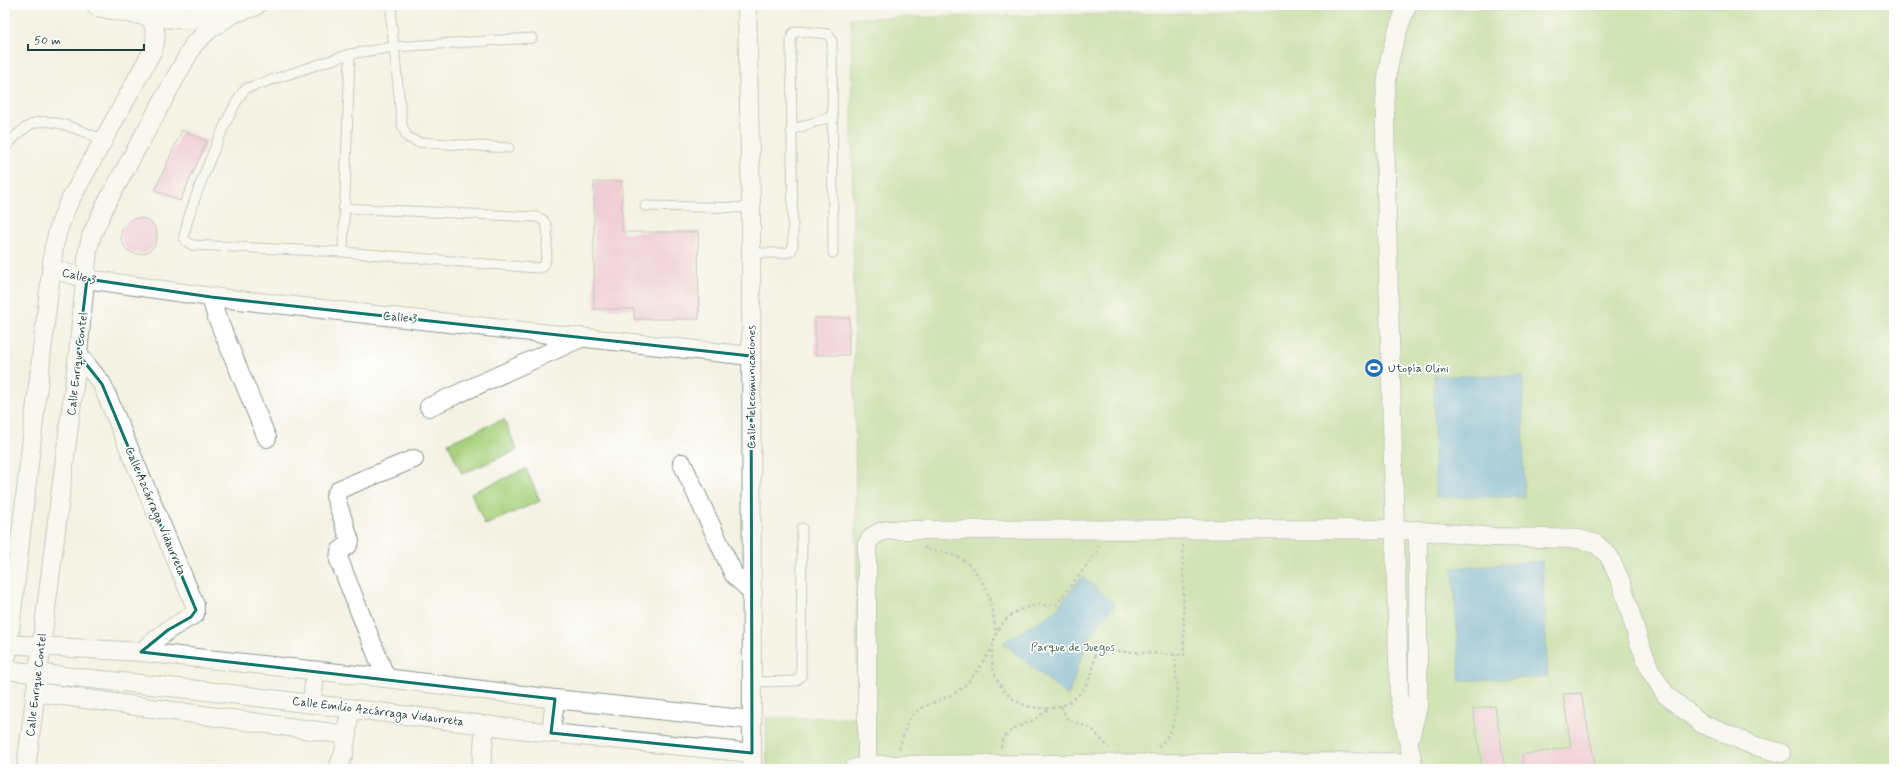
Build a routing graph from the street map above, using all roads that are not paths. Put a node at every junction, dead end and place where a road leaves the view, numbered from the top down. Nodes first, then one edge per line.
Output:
1 (98, 5) edge
2 (392, 5) edge
3 (747, 5) edge
4 (1407, 5) edge
5 (249, 7) edge
6 (149, 15) junction
7 (532, 38) dead end
8 (394, 47) junction
9 (350, 54) junction
10 (833, 116) junction
11 (791, 130) junction
12 (103, 140) junction
13 (5, 148) edge
14 (509, 148) dead end
15 (645, 206) dead end
16 (343, 208) junction
17 (751, 208) junction
18 (343, 252) junction
19 (751, 253) junction
20 (832, 253) dead end
21 (52, 269) junction
22 (87, 279) junction
23 (211, 297) junction
24 (583, 337) junction
25 (78, 354) junction
26 (751, 356) junction
27 (429, 407) dead end
28 (267, 438) dead end
29 (414, 459) dead end
30 (682, 463) dead end
31 (802, 528) dead end
32 (1395, 529) junction
33 (1418, 530) junction
34 (753, 593) junction
35 (7, 644) edge
36 (41, 646) junction
37 (141, 652) junction
38 (315, 672) junction
39 (5, 673) edge
40 (37, 673) junction
41 (386, 678) junction
42 (752, 682) junction
43 (198, 690) junction
44 (35, 692) junction
45 (555, 699) junction
46 (312, 703) junction
47 (350, 708) junction
48 (209, 717) junction
49 (752, 720) junction
50 (485, 725) junction
51 (550, 733) junction
52 (347, 735) junction
53 (1409, 739) junction
54 (1781, 753) dead end
55 (752, 761) edge
56 (1413, 765) edge
57 (860, 767) edge
58 (26, 769) edge
59 (337, 769) edge
60 (481, 769) edge

1 - 6 main road
2 - 8 lane
3 - 17 street, Calle Telecomunicaciones
4 - 32 street
5 - 6 main road
5 - 22 street, Calle Enrique Contel
6 - 12 street
7 - 8 lane
8 - 9 lane
8 - 14 lane
9 - 16 lane
9 - 18 lane
10 - 11 lane
10 - 11 lane
10 - 20 lane
11 - 19 lane
12 - 13 lane
12 - 21 street
15 - 17 lane
16 - 18 lane
16 - 18 lane
17 - 19 street, Calle Telecomunicaciones
19 - 26 street, Calle Telecomunicaciones
21 - 22 street, Calle 3
21 - 35 street
22 - 23 street, Calle 3
22 - 25 street, Calle Enrique Contel
23 - 24 street, Calle 3
23 - 28 street
24 - 26 street, Calle 3
24 - 27 street
25 - 36 street, Calle Enrique Contel
25 - 37 street, Calle Azcárraga Vidaurreta
26 - 34 street, Calle Telecomunicaciones
29 - 41 street
30 - 34 street
31 - 42 lane
32 - 33 street
32 - 53 street
32 - 57 street
33 - 53 street
33 - 54 street
34 - 42 street, Calle Telecomunicaciones
35 - 36 street
35 - 39 street
36 - 37 street
36 - 40 street, Calle Enrique Contel
37 - 38 street
38 - 41 street
38 - 46 street
39 - 40 street, Calle Emilio Azcárraga Vidaurreta
40 - 43 street, Calle Emilio Azcárraga Vidaurreta
40 - 44 street, Calle Enrique Contel
41 - 45 street
42 - 49 street, Calle Telecomunicaciones
43 - 46 street, Calle Emilio Azcárraga Vidaurreta
43 - 48 street
44 - 48 street
44 - 58 street, Calle Enrique Contel
45 - 49 street
45 - 51 street
46 - 47 street, Calle Emilio Azcárraga Vidaurreta
47 - 50 street, Calle Emilio Azcárraga Vidaurreta
47 - 52 street
48 - 52 street
49 - 55 street, Calle Telecomunicaciones
50 - 51 street, Calle Emilio Azcárraga Vidaurreta
50 - 60 street
51 - 55 street, Calle Emilio Azcárraga Vidaurreta
52 - 59 street
53 - 56 street
56 - 57 street

